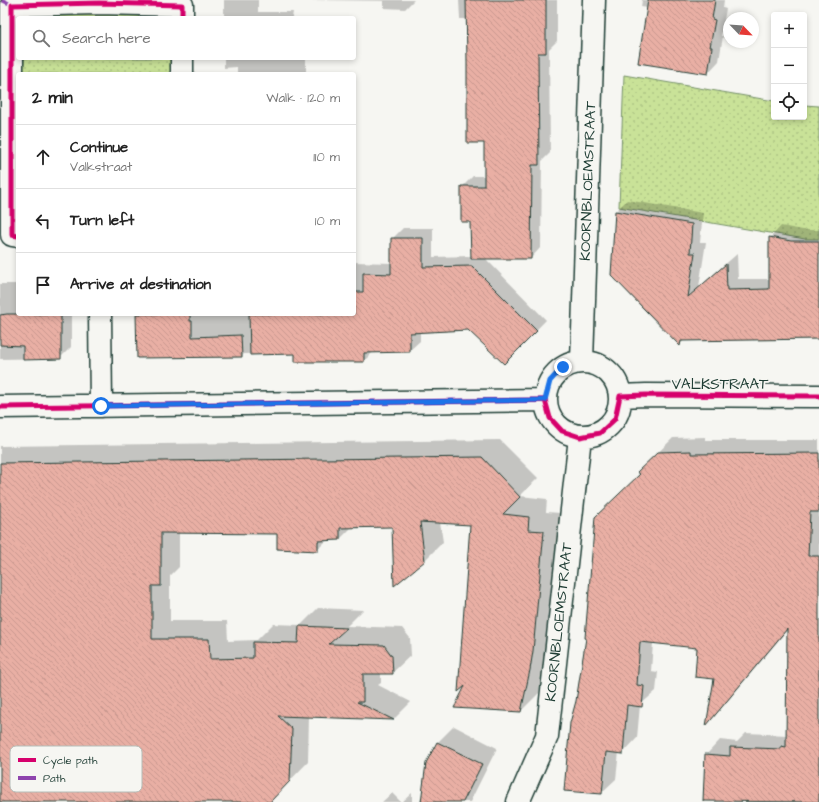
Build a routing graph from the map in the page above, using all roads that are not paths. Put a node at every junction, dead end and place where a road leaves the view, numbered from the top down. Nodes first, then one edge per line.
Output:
1 (594, 0) edge
2 (99, 1) edge
3 (182, 16) edge
4 (182, 60) edge
5 (182, 72) edge
6 (16, 236) edge
7 (100, 316) edge
8 (582, 361) junction
9 (620, 396) junction
10 (819, 396) edge
11 (545, 400) junction
12 (101, 406) junction
13 (0, 407) edge
14 (580, 437) junction
15 (518, 802) edge

1 - 8 street, KOORNBLOEMSTRAAT
2 - 3 street
2 - 6 street
4 - 5 street
7 - 12 street
8 - 9 street
8 - 11 street
9 - 10 street, VALKSTRAAT
9 - 14 street
11 - 12 street
11 - 14 street
12 - 13 street
14 - 15 street, KOORNBLOEMSTRAAT

